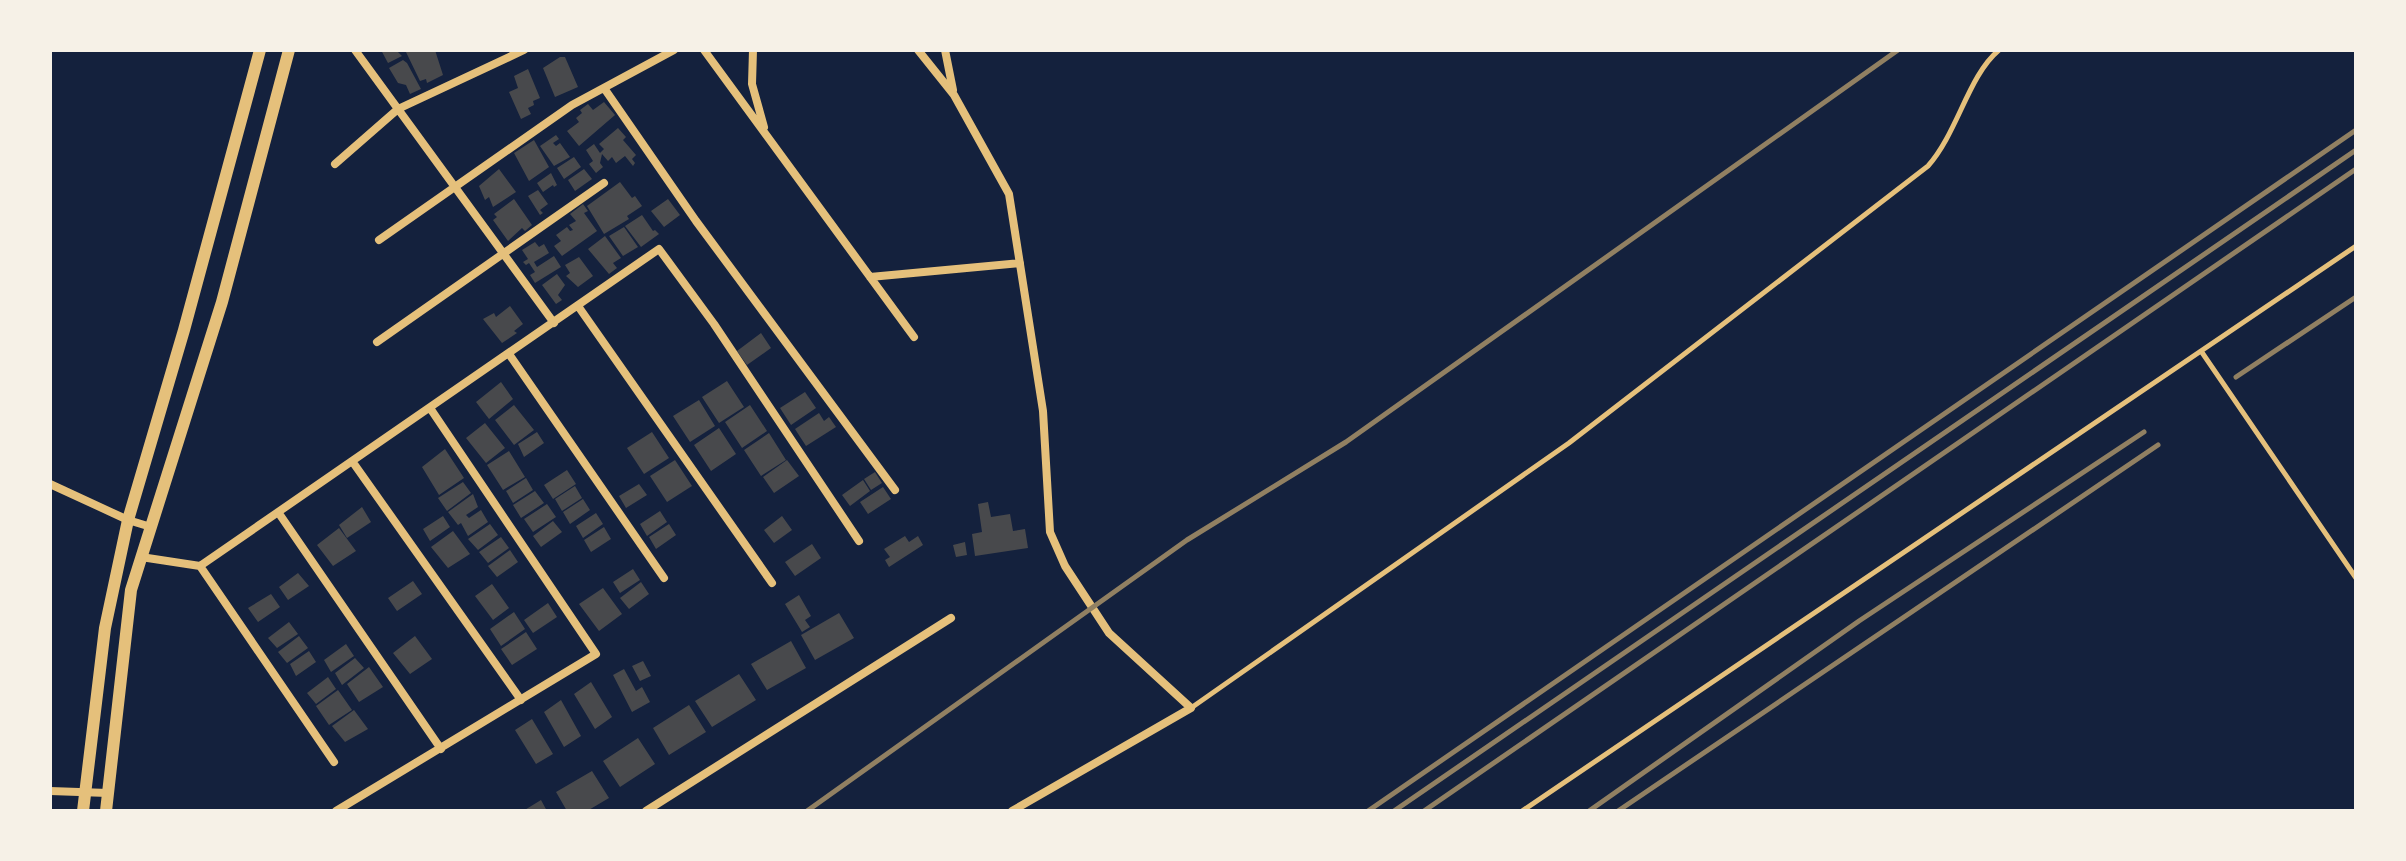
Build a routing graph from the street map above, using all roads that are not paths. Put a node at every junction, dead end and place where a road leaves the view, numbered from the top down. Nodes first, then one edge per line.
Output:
1 (260, 50) edge
2 (289, 50) edge
3 (355, 50) edge
4 (524, 50) edge
5 (674, 50) edge
6 (704, 50) edge
7 (753, 50) edge
8 (918, 50) edge
9 (945, 50) edge
10 (1999, 50) edge
11 (604, 88) junction
12 (954, 95) junction
13 (398, 109) junction
14 (765, 133) junction
15 (335, 164) dead end
16 (604, 183) dead end
17 (454, 187) junction
18 (379, 240) dead end
19 (2356, 246) edge
20 (502, 253) junction
21 (1020, 263) junction
22 (870, 277) junction
23 (578, 306) junction
24 (554, 323) junction
25 (914, 337) dead end
26 (377, 342) dead end
27 (2201, 351) junction
28 (509, 354) junction
29 (430, 408) junction
30 (352, 461) junction
31 (50, 484) edge
32 (895, 490) dead end
33 (278, 512) junction
34 (128, 520) junction
35 (151, 527) junction
36 (859, 541) dead end
37 (141, 557) junction
38 (200, 566) junction
39 (664, 578) dead end
40 (2356, 578) edge
41 (772, 583) dead end
42 (951, 618) dead end
43 (521, 700) junction
44 (1191, 708) junction
45 (441, 749) junction
46 (334, 762) dead end
47 (50, 791) edge
48 (85, 792) junction
49 (108, 793) junction
50 (83, 811) edge
51 (106, 811) edge
52 (336, 811) edge
53 (646, 811) edge
54 (1012, 811) edge
55 (1522, 811) edge

1 - 34 street
2 - 35 street
3 - 13 street
4 - 13 street
5 - 11 street
6 - 14 street
7 - 14 street
8 - 12 street
9 - 12 street
10 - 44 lane
11 - 17 street
11 - 32 street
12 - 21 street
13 - 15 street
13 - 17 street
14 - 22 street
16 - 20 street
17 - 18 street
17 - 20 street
19 - 27 lane
20 - 24 street
20 - 26 street
21 - 22 street
21 - 44 street
22 - 25 street
23 - 24 street
23 - 36 street
23 - 41 street
24 - 28 street
27 - 40 lane
27 - 55 lane
28 - 29 street
28 - 39 street
29 - 30 street
29 - 43 street
30 - 33 street
30 - 43 street
31 - 34 street
33 - 38 street
33 - 45 street
34 - 35 street
34 - 48 street
35 - 37 street
37 - 38 street
37 - 49 street
38 - 46 street
42 - 53 street
43 - 45 street
44 - 54 street
45 - 52 street
47 - 48 street
48 - 49 street
48 - 50 street
49 - 51 street

